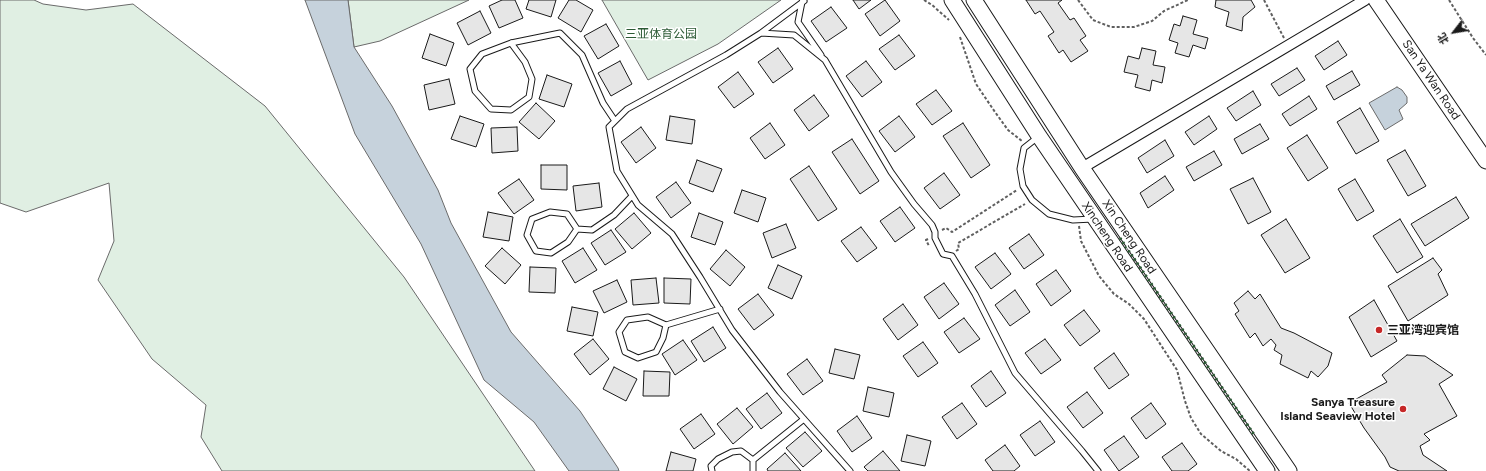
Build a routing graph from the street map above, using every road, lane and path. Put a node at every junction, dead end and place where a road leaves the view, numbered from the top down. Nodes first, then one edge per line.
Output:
1 (924, 0) edge
2 (952, 0) edge
3 (974, 0) edge
4 (1078, 0) edge
5 (1188, 0) edge
6 (1264, 0) edge
7 (1365, 0) edge
8 (1376, 0) edge
9 (1449, 0) edge
10 (803, 1) edge
11 (954, 24) dead end
12 (761, 33) junction
13 (959, 36) dead end
14 (512, 43) junction
15 (1289, 46) junction
16 (1486, 55) edge
17 (824, 60) junction
18 (615, 121) junction
19 (1039, 136) junction
20 (1027, 146) junction
21 (1486, 161) edge
22 (1082, 168) junction
23 (1023, 186) junction
24 (632, 196) junction
25 (1032, 200) junction
26 (1095, 219) junction
27 (1078, 220) junction
28 (577, 229) junction
29 (935, 234) junction
30 (932, 251) dead end
31 (949, 255) junction
32 (720, 309) junction
33 (666, 325) junction
34 (804, 419) junction
35 (753, 460) junction
36 (712, 471) edge
37 (753, 471) edge
38 (850, 471) edge
39 (1098, 471) edge
40 (1250, 471) edge
41 (1266, 471) edge
42 (1289, 471) edge

1 - 11 path
2 - 19 main road, Xincheng Road
3 - 22 main road, Xin Cheng Road
4 - 5 path
6 - 15 path
7 - 15 street
8 - 21 main road, San Ya Wan Road
9 - 16 path
10 - 12 lane
10 - 17 lane
12 - 17 lane
12 - 18 lane
13 - 20 path
14 - 14 lane
14 - 18 lane
15 - 22 street
17 - 29 lane
18 - 24 lane
19 - 20 lane
19 - 26 main road, Xincheng Road
20 - 23 lane
22 - 42 main road, Xin Cheng Road
23 - 25 lane
23 - 29 path
24 - 28 lane
24 - 32 lane
25 - 27 lane
25 - 31 path
26 - 27 lane
26 - 41 main road, Xincheng Road
27 - 40 path
28 - 28 lane
29 - 30 path
29 - 31 lane
31 - 39 lane
32 - 33 lane
32 - 34 lane
33 - 33 lane
34 - 35 lane
34 - 38 lane
35 - 36 lane
35 - 37 lane

